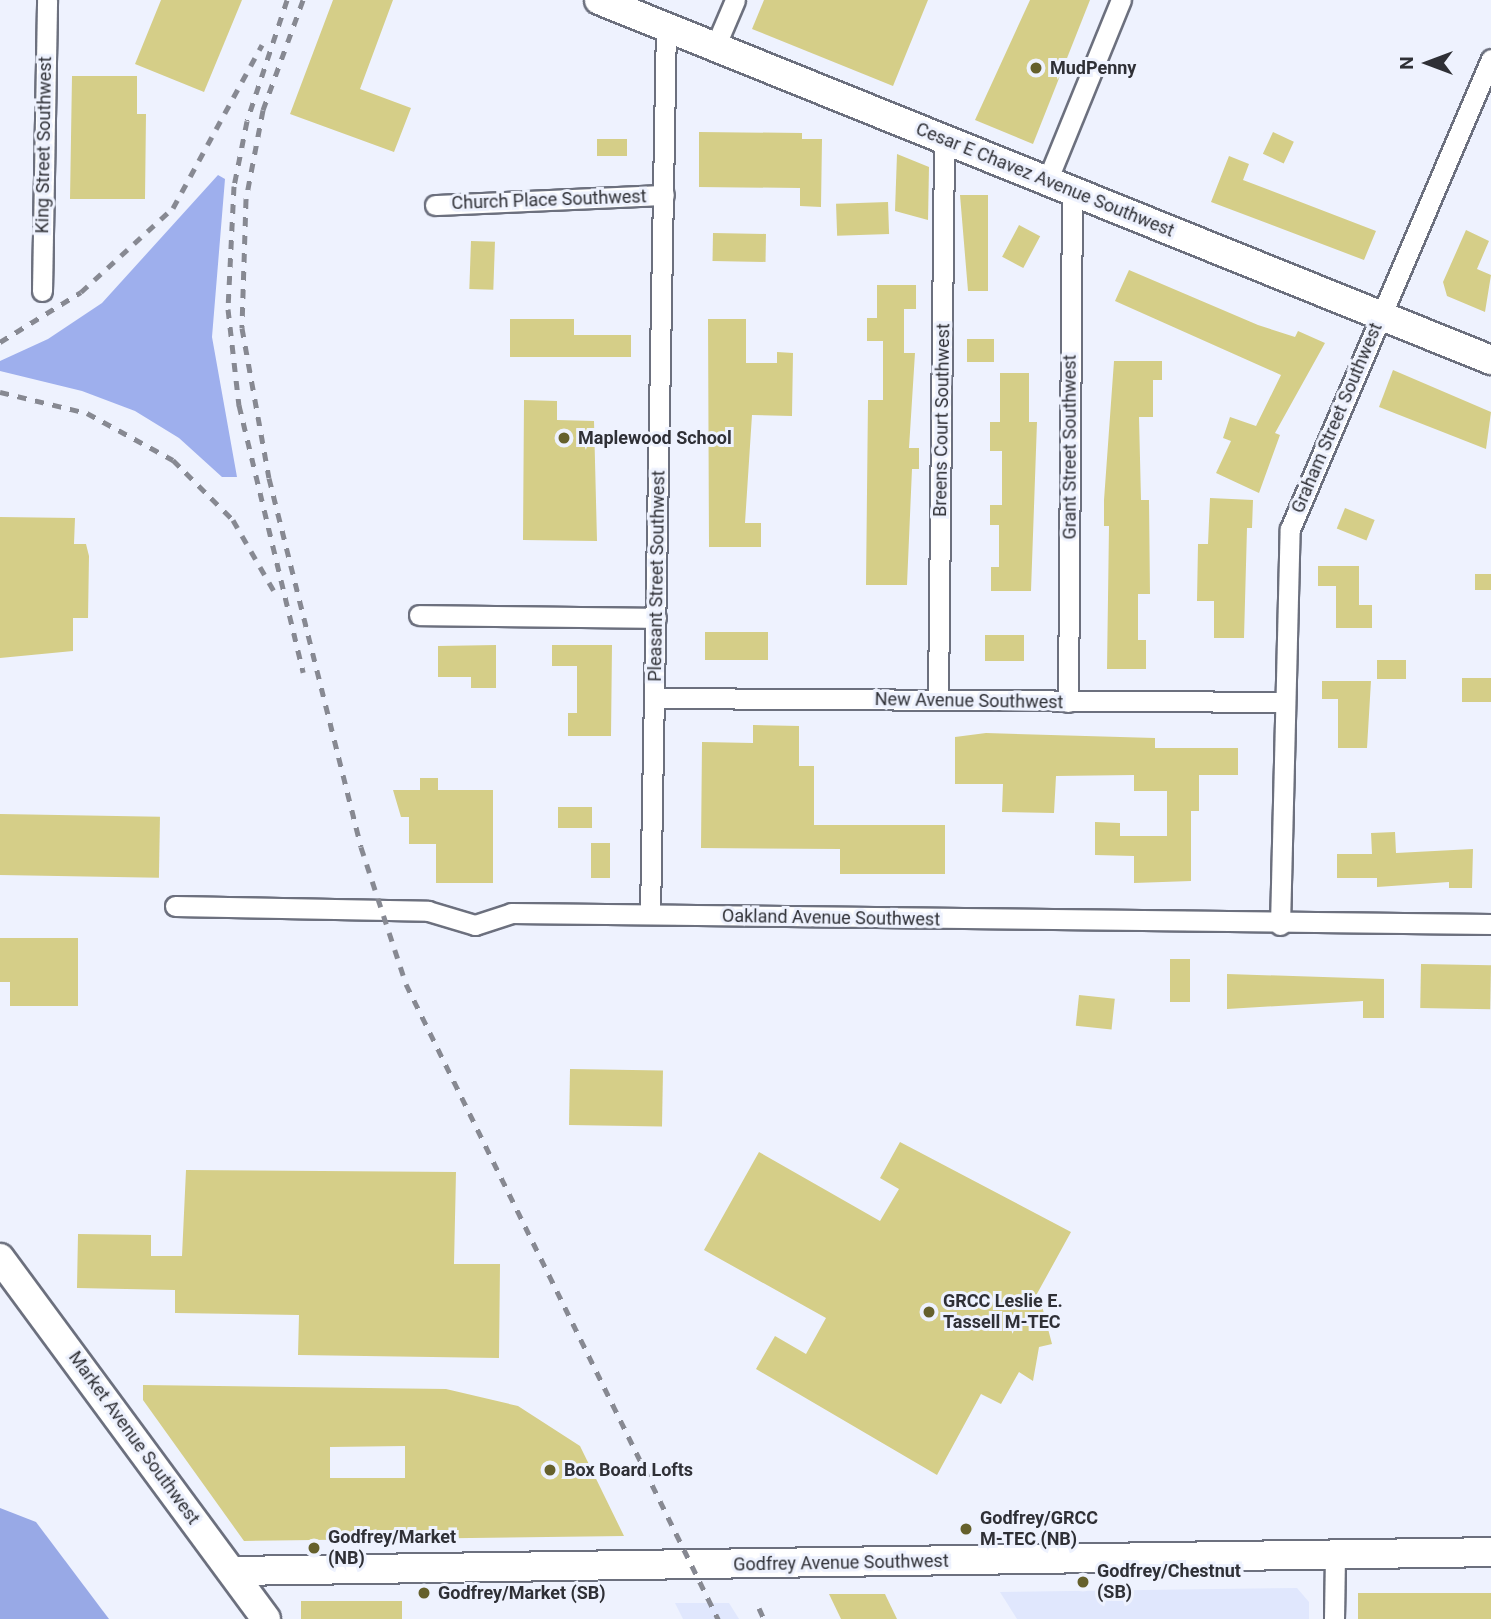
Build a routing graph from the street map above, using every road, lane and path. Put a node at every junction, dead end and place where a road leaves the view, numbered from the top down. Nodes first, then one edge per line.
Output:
1 (47, 0) edge
2 (599, 0) edge
3 (735, 0) edge
4 (1121, 0) edge
5 (666, 27) junction
6 (715, 47) junction
7 (1491, 59) edge
8 (944, 141) junction
9 (1060, 186) junction
10 (664, 195) junction
11 (435, 205) dead end
12 (42, 291) dead end
13 (1381, 315) junction
14 (1491, 360) edge
15 (419, 615) dead end
16 (656, 618) junction
17 (654, 698) junction
18 (938, 699) junction
19 (1068, 702) junction
20 (1283, 702) junction
21 (175, 906) dead end
22 (650, 915) junction
23 (1491, 924) edge
24 (1280, 925) junction
25 (0, 1258) edge
26 (1491, 1552) edge
27 (1335, 1556) junction
28 (232, 1571) junction
29 (266, 1619) edge
30 (1334, 1619) edge

1 - 12 street, King Street Southwest
2 - 5 main road, Cesar E Chavez Avenue Southwest
3 - 6 street
4 - 9 street, Grant Street Southwest
5 - 6 main road, Cesar E Chavez Avenue Southwest
5 - 10 street, Pleasant Street Southwest
6 - 8 main road, Cesar E Chavez Avenue Southwest
7 - 13 street, Graham Street Southwest
8 - 9 main road, Cesar E Chavez Avenue Southwest
8 - 18 street, Breens Court Southwest
9 - 13 main road, Cesar E Chavez Avenue Southwest
9 - 19 street, Grant Street Southwest
10 - 11 street, Church Place Southwest
10 - 16 street, Pleasant Street Southwest
13 - 14 main road, Cesar E Chavez Avenue Southwest
13 - 20 street, Graham Street Southwest
15 - 16 street
16 - 17 street, Pleasant Street Southwest
17 - 18 street, New Avenue Southwest
17 - 22 street, Pleasant Street Southwest
18 - 19 street, New Avenue Southwest
19 - 20 street, New Avenue Southwest
20 - 24 street, Graham Street Southwest
21 - 22 street, Oakland Avenue Southwest
22 - 24 street, Oakland Avenue Southwest
23 - 24 street, Oakland Avenue Southwest
25 - 28 main road, Market Avenue Southwest
26 - 27 main road, Godfrey Avenue Southwest
27 - 28 main road, Godfrey Avenue Southwest
27 - 30 street
28 - 29 main road, Market Avenue Southwest

